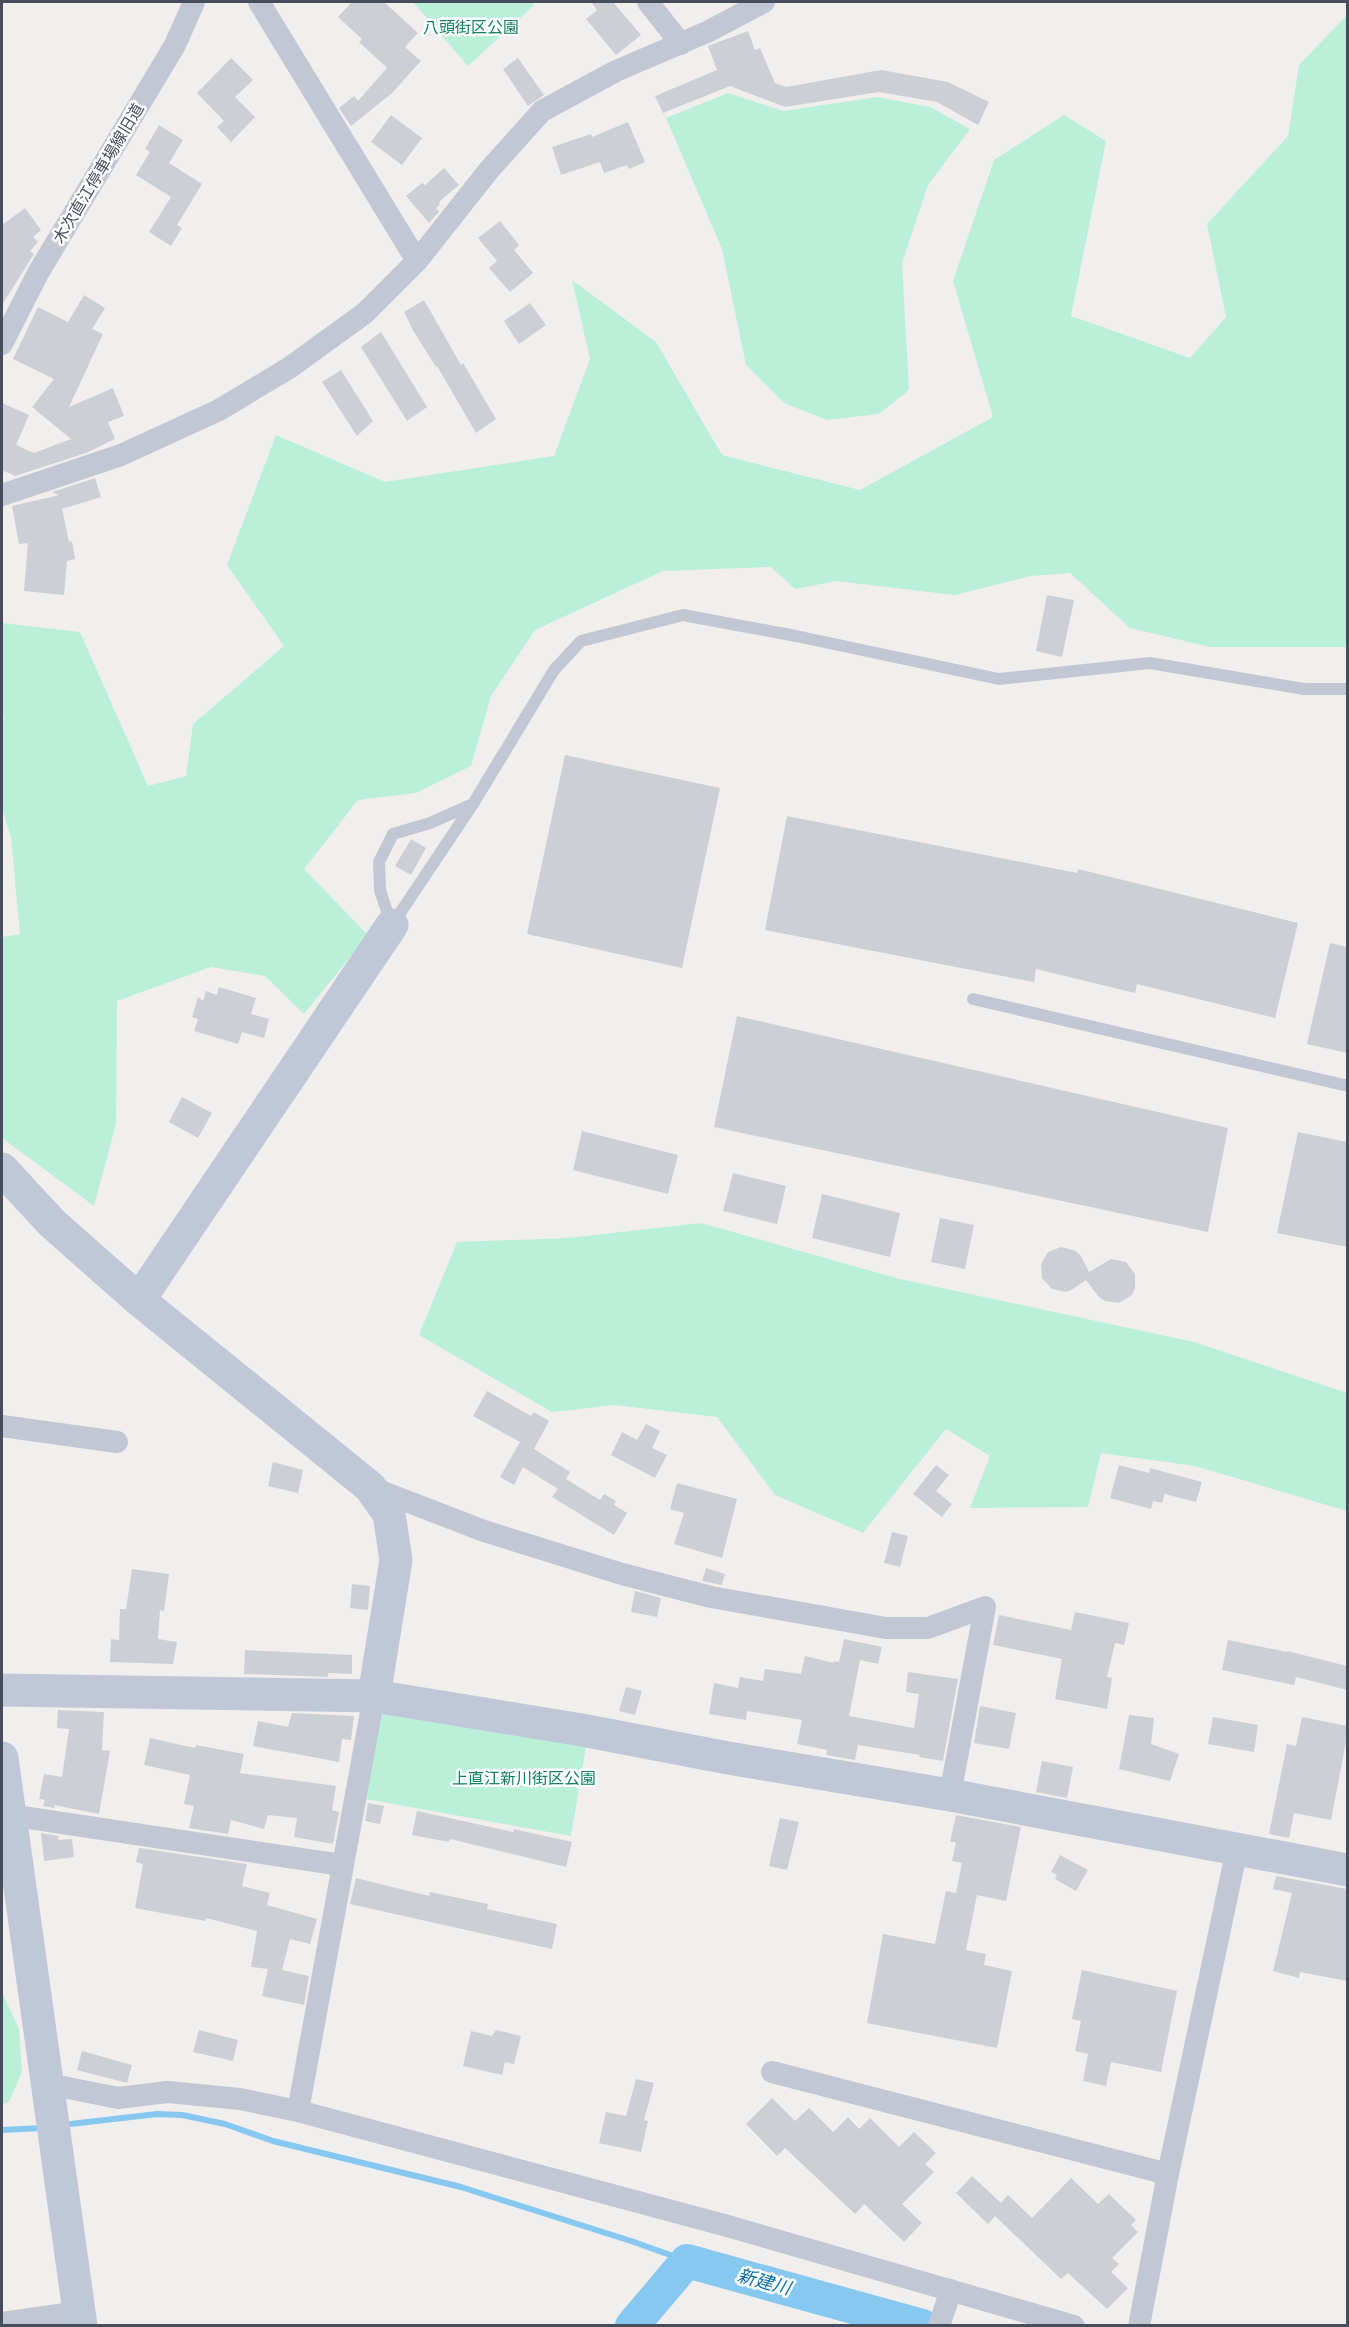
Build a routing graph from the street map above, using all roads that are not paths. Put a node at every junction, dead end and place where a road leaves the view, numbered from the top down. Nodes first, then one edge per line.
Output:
1 (194, 2) edge
2 (259, 2) edge
3 (648, 2) edge
4 (764, 2) edge
5 (681, 44) junction
6 (417, 261) junction
7 (2, 344) edge
8 (2, 495) edge
9 (1347, 689) edge
10 (473, 804) junction
11 (392, 925) junction
12 (973, 999) dead end
13 (1347, 1086) edge
14 (2, 1169) edge
15 (139, 1300) junction
16 (2, 1426) edge
17 (117, 1442) dead end
18 (370, 1487) junction
19 (2, 1690) edge
20 (374, 1696) junction
21 (2, 1758) edge
22 (950, 1795) junction
23 (9, 1815) junction
24 (1237, 1848) junction
25 (1346, 1861) edge
26 (342, 1865) junction
27 (772, 2072) dead end
28 (48, 2084) junction
29 (298, 2112) junction
30 (1168, 2174) junction
31 (951, 2290) junction
32 (80, 2318) edge
33 (2, 2323) edge
34 (939, 2325) edge
35 (1074, 2325) edge
36 (1139, 2325) edge

1 - 7 street, 木次直江停車場線旧道
2 - 6 street
3 - 5 street
4 - 5 street
5 - 6 street
6 - 8 street
9 - 10 lane
10 - 11 lane
10 - 11 lane
11 - 15 street
12 - 13 lane
14 - 15 street
15 - 18 street
16 - 17 street
18 - 20 street
18 - 22 street
19 - 20 street
20 - 22 street
20 - 26 street
21 - 23 street
22 - 24 street
23 - 26 street
23 - 28 street
24 - 25 street
24 - 30 street
26 - 29 street
27 - 30 street
28 - 29 street
28 - 32 street
29 - 31 street
30 - 36 street
31 - 34 street
31 - 35 street
32 - 33 street

